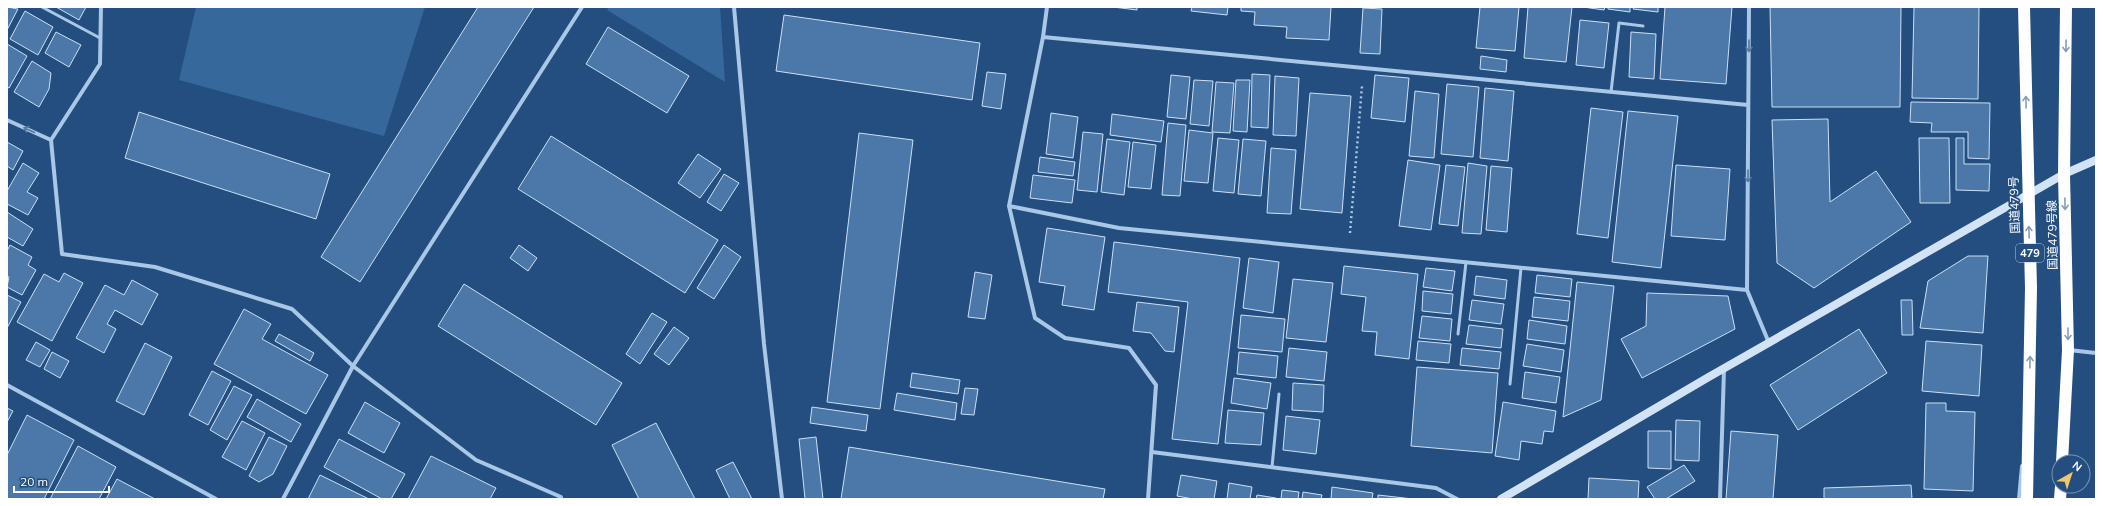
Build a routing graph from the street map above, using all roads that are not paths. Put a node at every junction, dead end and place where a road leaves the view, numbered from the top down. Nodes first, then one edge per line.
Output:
1 (42, 7) edge
2 (101, 7) edge
3 (582, 7) edge
4 (734, 7) edge
5 (1047, 7) edge
6 (1749, 7) edge
7 (2024, 7) edge
8 (2066, 7) edge
9 (1643, 26) dead end
10 (1043, 37) junction
11 (100, 38) junction
12 (1611, 92) junction
13 (1748, 106) junction
14 (7, 120) edge
15 (51, 140) junction
16 (2096, 160) edge
17 (2064, 174) junction
18 (2028, 195) junction
19 (1009, 206) junction
20 (1466, 262) junction
21 (1521, 268) junction
22 (1747, 290) junction
23 (1458, 334) dead end
24 (1769, 343) junction
25 (2068, 350) junction
26 (2096, 353) edge
27 (353, 366) junction
28 (1724, 369) junction
29 (1510, 384) dead end
30 (7, 385) edge
31 (2030, 390) junction
32 (1279, 394) dead end
33 (1152, 452) junction
34 (2062, 454) edge
35 (1272, 467) junction
36 (216, 499) edge
37 (283, 499) edge
38 (561, 499) edge
39 (782, 499) edge
40 (1148, 499) edge
41 (1457, 499) edge
42 (1501, 499) edge
43 (1720, 499) edge
44 (2018, 499) edge
45 (2027, 499) edge

1 - 11 lane
2 - 11 street
3 - 27 street
4 - 39 street
5 - 10 street
6 -> 13 street
18 -> 7 highway, 国道479号 / 479
8 -> 17 highway, 国道479号線
9 - 12 lane
10 - 12 street
10 - 19 street
11 - 15 street
12 - 13 street
13 -> 22 street
15 -> 14 street
15 - 27 street
16 - 17 street
17 - 18 street
17 -> 25 highway, 国道479号線
18 - 24 street
31 -> 18 highway, 国道479号 / 479
19 - 20 street
19 - 33 street
20 - 21 street
20 - 23 lane
21 - 22 street
21 - 29 lane
22 - 24 street
24 - 28 street
25 - 26 street
25 - 34 highway, 国道479号線
27 - 37 street
27 - 38 street
28 - 42 street
28 - 43 street
30 - 36 street
31 - 44 street
31 - 45 highway, 国道479号 / 479
32 - 35 lane
33 - 35 street
33 - 40 street
35 - 41 street

